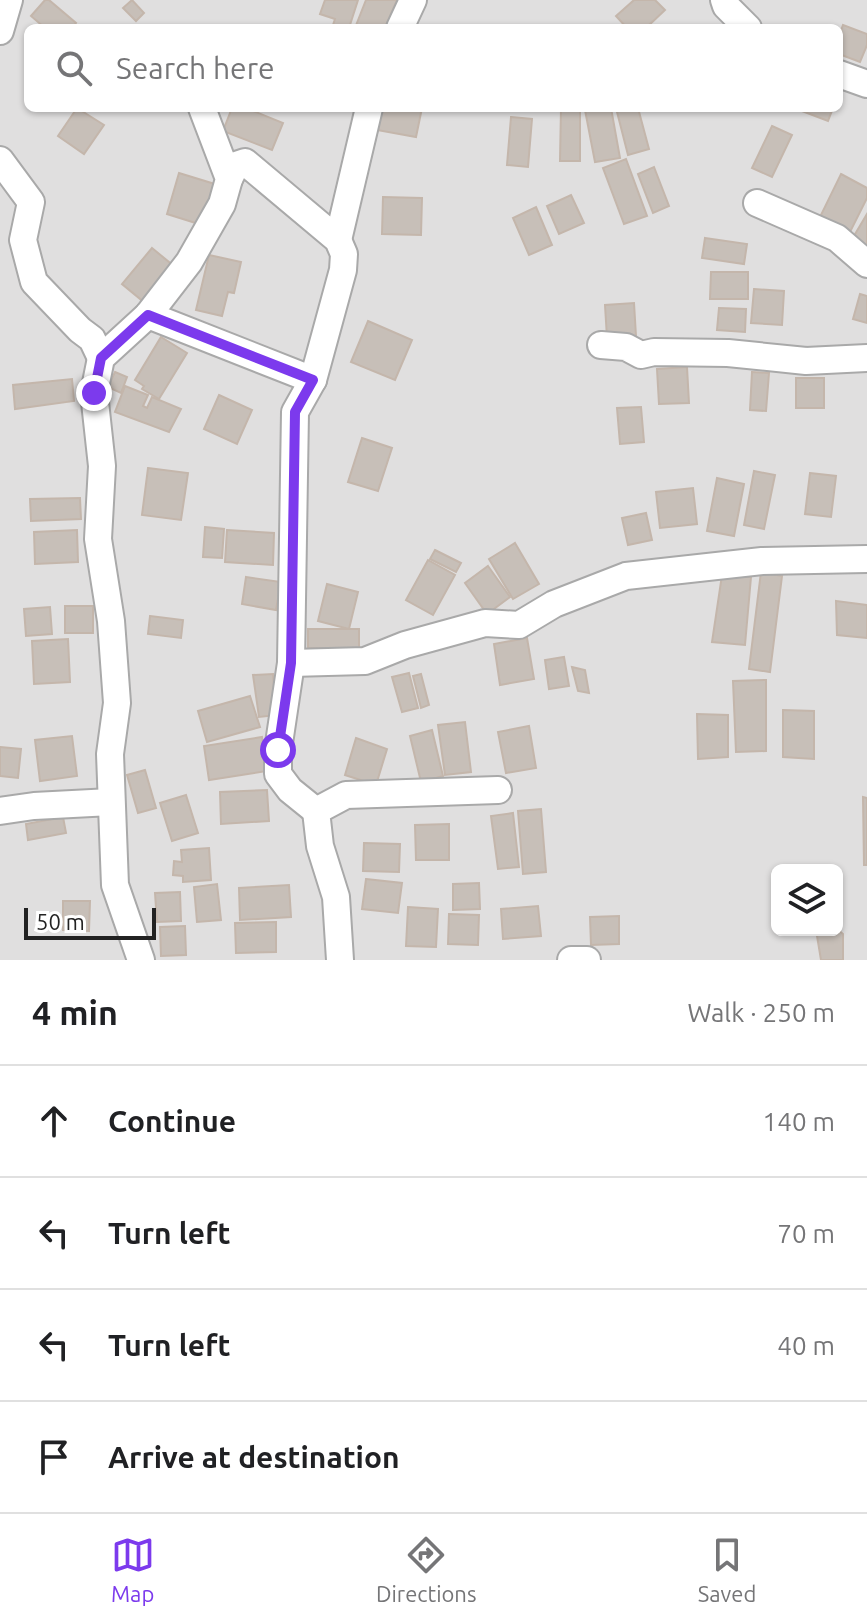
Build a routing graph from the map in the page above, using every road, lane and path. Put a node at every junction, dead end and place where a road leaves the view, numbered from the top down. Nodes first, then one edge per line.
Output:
1 (9, 0) edge
2 (413, 0) edge
3 (724, 0) edge
4 (402, 24) edge
5 (744, 24) edge
6 (0, 31) edge
7 (843, 75) edge
8 (867, 84) edge
9 (204, 112) edge
10 (368, 112) edge
11 (0, 160) edge
12 (229, 179) junction
13 (757, 203) dead end
14 (338, 240) junction
15 (867, 264) edge
16 (148, 315) junction
17 (601, 345) dead end
18 (101, 358) junction
19 (867, 358) edge
20 (313, 380) junction
21 (867, 559) edge
22 (291, 663) junction
23 (498, 790) dead end
24 (111, 802) junction
25 (0, 811) edge
26 (316, 811) junction
27 (141, 960) edge
28 (340, 960) edge
29 (571, 960) edge
30 (587, 960) edge

1 - 6 street
2 - 4 street
3 - 5 street
7 - 8 street
9 - 12 street
10 - 14 street
11 - 18 street
12 - 14 street
12 - 16 street
13 - 15 street
14 - 20 street
16 - 18 street
16 - 20 street
17 - 19 street
18 - 24 street
20 - 22 street
21 - 22 street
22 - 26 street
23 - 26 street
24 - 25 street
24 - 27 street
26 - 28 street
29 - 30 street

